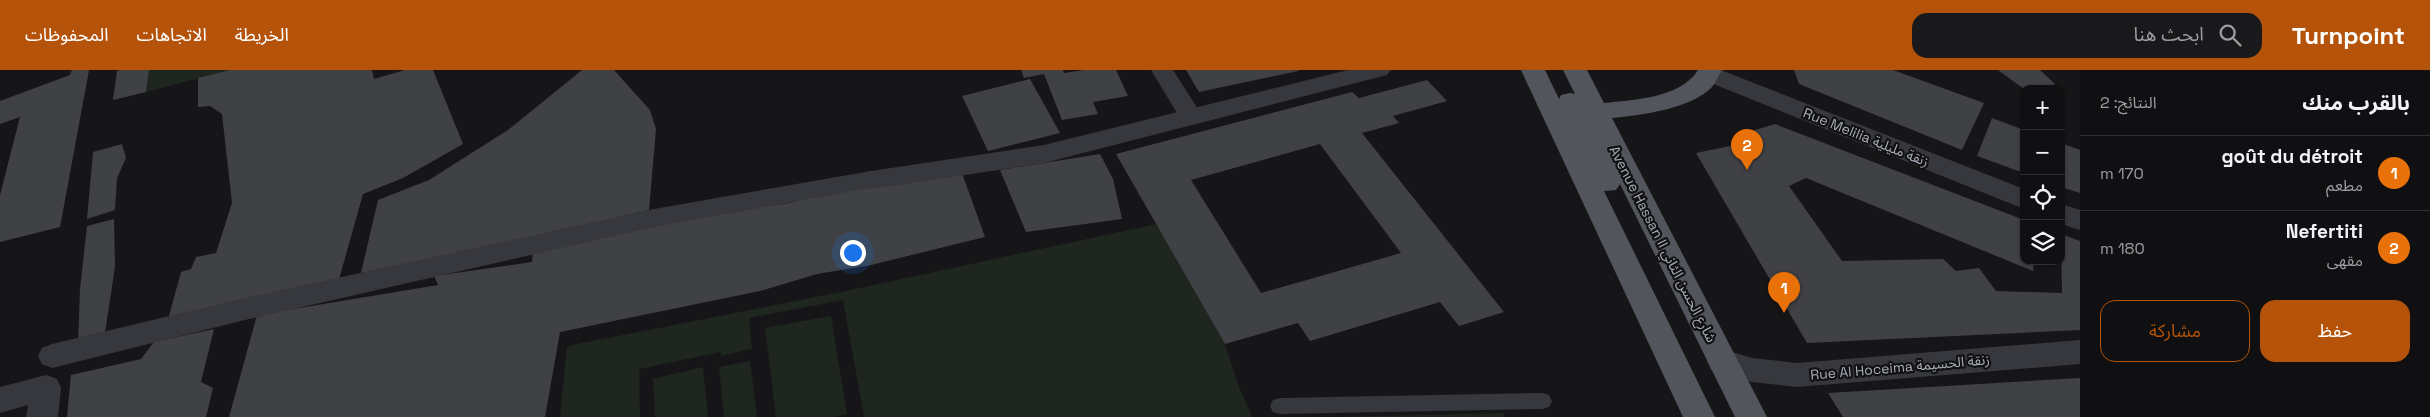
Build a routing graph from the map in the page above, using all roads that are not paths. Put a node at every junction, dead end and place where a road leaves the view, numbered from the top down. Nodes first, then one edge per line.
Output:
1 (1162, 70) edge
2 (1379, 70) edge
3 (1533, 70) edge
4 (1557, 70) edge
5 (1576, 70) edge
6 (1709, 72) edge
7 (1596, 112) junction
8 (1191, 117) junction
9 (871, 180) joint
10 (2020, 198) edge
11 (2065, 215) edge
12 (2080, 220) edge
13 (1636, 286) junction
14 (2080, 352) edge
15 (52, 356) dead end
16 (1722, 361) junction
17 (0, 400) edge
18 (1542, 401) dead end
19 (44, 402) edge
20 (1280, 406) dead end
21 (1699, 417) edge
22 (1751, 417) edge

1 - 8 street
2 - 8 street
3 - 13 main road
4 - 13 main road
5 - 7 main road, Avenue Hassan II شارع الحسن الثاني
6 - 7 main road
6 - 10 street, Rue Melilia زنقة مليلية
7 - 16 main road, Avenue Hassan II شارع الحسن الثاني
8 - 9 street
9 - 15 street
11 - 12 street
13 - 21 main road
14 - 16 street, Rue Al Hoceima زنقة الحسيمة
16 - 22 main road, Avenue Hassan II شارع الحسن الثاني
17 - 19 street
18 - 20 lane

